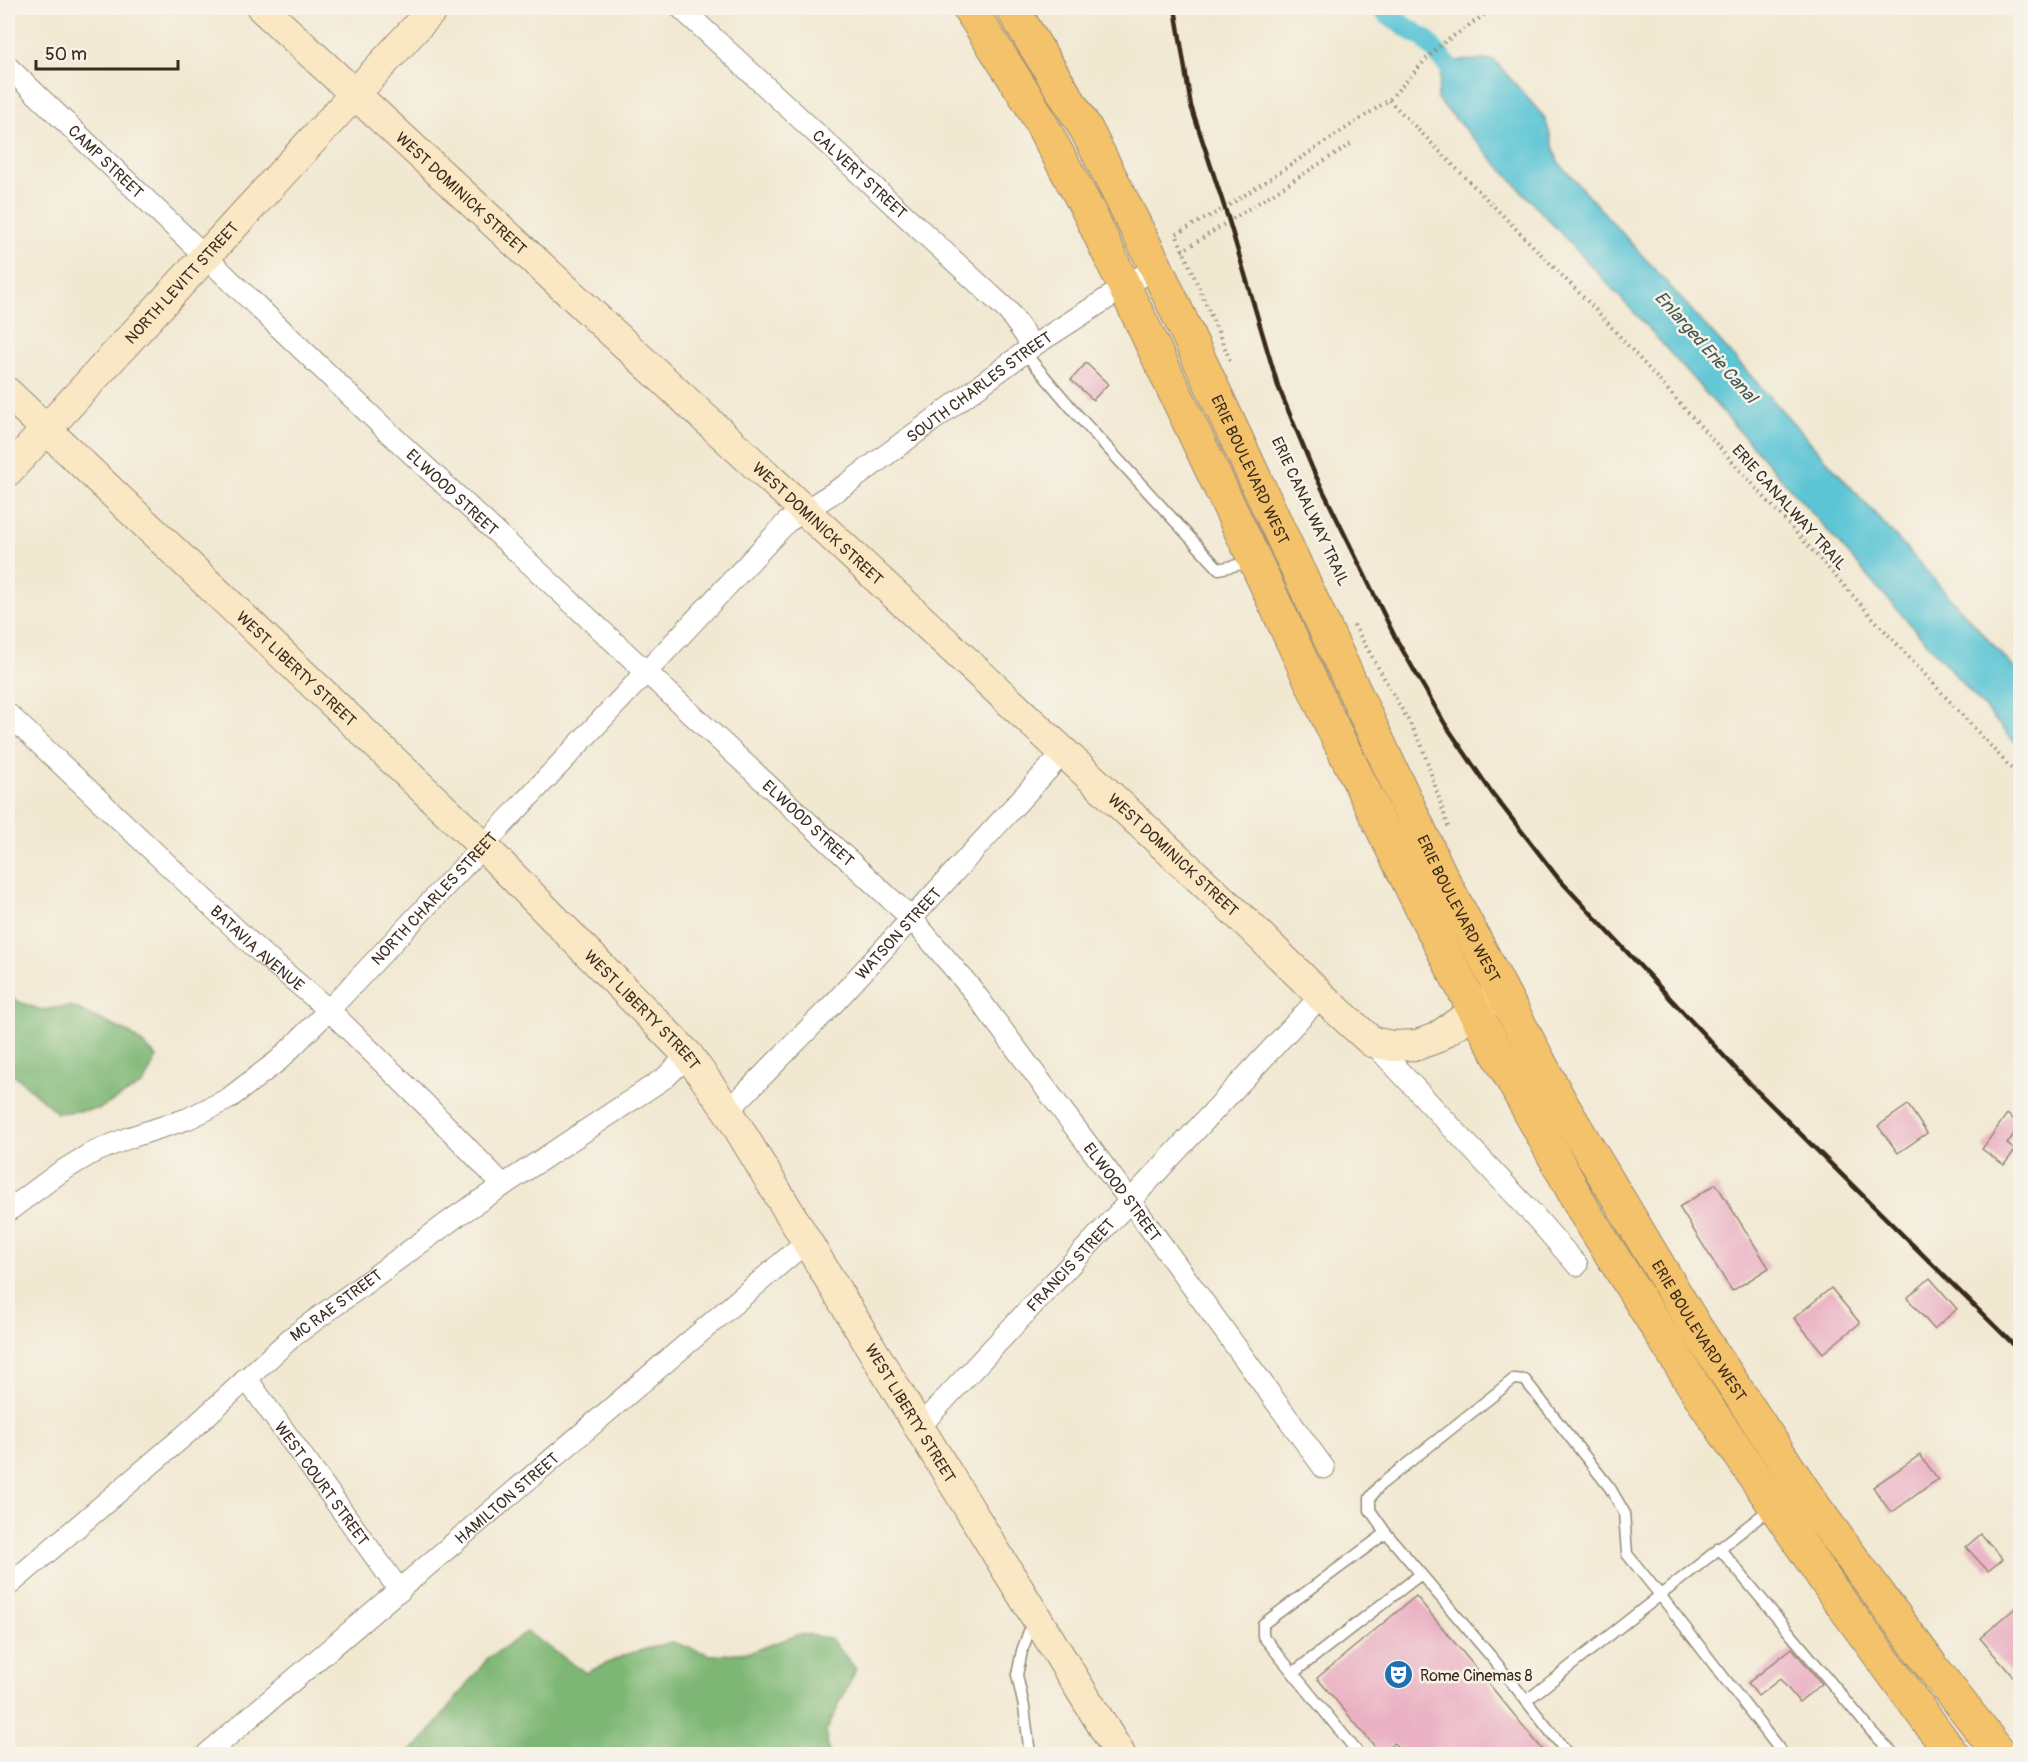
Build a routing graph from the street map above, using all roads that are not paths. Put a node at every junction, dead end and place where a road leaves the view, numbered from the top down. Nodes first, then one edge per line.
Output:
1 (262, 8) edge
2 (434, 8) edge
3 (681, 8) edge
4 (969, 8) edge
5 (1012, 8) edge
6 (8, 67) edge
7 (355, 94) junction
8 (205, 255) junction
9 (1170, 259) junction
10 (1126, 288) junction
11 (1028, 349) junction
12 (8, 393) edge
13 (45, 429) junction
14 (8, 471) edge
15 (804, 510) junction
16 (1255, 561) junction
17 (646, 672) junction
18 (8, 714) edge
19 (1064, 752) junction
20 (483, 846) junction
21 (912, 919) junction
22 (1502, 992) junction
23 (1321, 996) junction
24 (329, 1010) junction
25 (1475, 1012) junction
26 (1372, 1042) junction
27 (688, 1055) junction
28 (728, 1111) junction
29 (503, 1185) junction
30 (1130, 1201) junction
31 (8, 1211) edge
32 (806, 1242) junction
33 (1577, 1266) dead end
34 (246, 1378) junction
35 (919, 1427) junction
36 (1324, 1468) dead end
37 (1786, 1494) junction
38 (1386, 1533) junction
39 (1719, 1548) junction
40 (1421, 1574) junction
41 (8, 1586) edge
42 (400, 1591) junction
43 (1660, 1595) junction
44 (1034, 1617) junction
45 (1293, 1673) junction
46 (1526, 1701) junction
47 (207, 1755) edge
48 (1030, 1755) edge
49 (1120, 1755) edge
50 (1359, 1755) edge
51 (1568, 1755) edge
52 (1783, 1755) edge
53 (1894, 1755) edge
54 (1952, 1755) edge
55 (2000, 1755) edge

1 - 7 street, WEST DOMINICK STREET
2 - 7 street, NORTH LEVITT STREET
3 - 11 street, CALVERT STREET
4 - 10 main road, ERIE BOULEVARD WEST
5 - 9 main road, ERIE BOULEVARD WEST
6 - 8 street, CAMP STREET
7 - 8 street, NORTH LEVITT STREET
7 - 15 street, WEST DOMINICK STREET
8 - 13 street, NORTH LEVITT STREET
8 - 17 street, ELWOOD STREET
9 - 10 street, SOUTH CHARLES STREET
9 - 22 main road, ERIE BOULEVARD WEST
10 - 11 street, SOUTH CHARLES STREET
10 - 16 main road, ERIE BOULEVARD WEST
11 - 15 street, SOUTH CHARLES STREET
11 - 16 lane
12 - 13 street, WEST LIBERTY STREET
13 - 14 street, NORTH LEVITT STREET
13 - 20 street, WEST LIBERTY STREET
15 - 17 street, NORTH CHARLES STREET
15 - 19 street, WEST DOMINICK STREET
16 - 25 main road, ERIE BOULEVARD WEST
17 - 20 street, NORTH CHARLES STREET
17 - 21 street, ELWOOD STREET
18 - 24 street, BATAVIA AVENUE
19 - 21 street, WATSON STREET
19 - 23 street, WEST DOMINICK STREET
20 - 24 street, NORTH CHARLES STREET
20 - 27 street, WEST LIBERTY STREET
21 - 28 street, WATSON STREET
21 - 30 street, ELWOOD STREET
22 - 25 street
22 - 37 main road, ERIE BOULEVARD WEST
23 - 26 street, WEST DOMINICK STREET
23 - 30 street, FRANCIS STREET
24 - 29 street, BATAVIA AVENUE
24 - 31 street, NORTH CHARLES STREET
25 - 26 street
25 - 37 main road, ERIE BOULEVARD WEST
26 - 33 street, WEST DOMINICK STREET
27 - 28 street, WEST LIBERTY STREET
27 - 29 street, MC RAE STREET
28 - 32 street, WEST LIBERTY STREET
29 - 34 street, MC RAE STREET
30 - 35 street, FRANCIS STREET
30 - 36 street, ELWOOD STREET
32 - 35 street, WEST LIBERTY STREET
32 - 42 street, HAMILTON STREET
34 - 41 street, MC RAE STREET
34 - 42 street, WEST COURT STREET
35 - 44 street, WEST LIBERTY STREET
37 - 39 lane
37 - 54 main road, ERIE BOULEVARD WEST
37 - 55 main road, ERIE BOULEVARD WEST
38 - 40 lane
38 - 43 lane
38 - 45 lane
39 - 43 lane
39 - 53 lane
40 - 45 lane
40 - 46 lane
42 - 47 street, HAMILTON STREET
43 - 46 lane
43 - 52 lane
44 - 48 lane
44 - 49 street, WEST LIBERTY STREET
45 - 50 lane
46 - 51 lane

